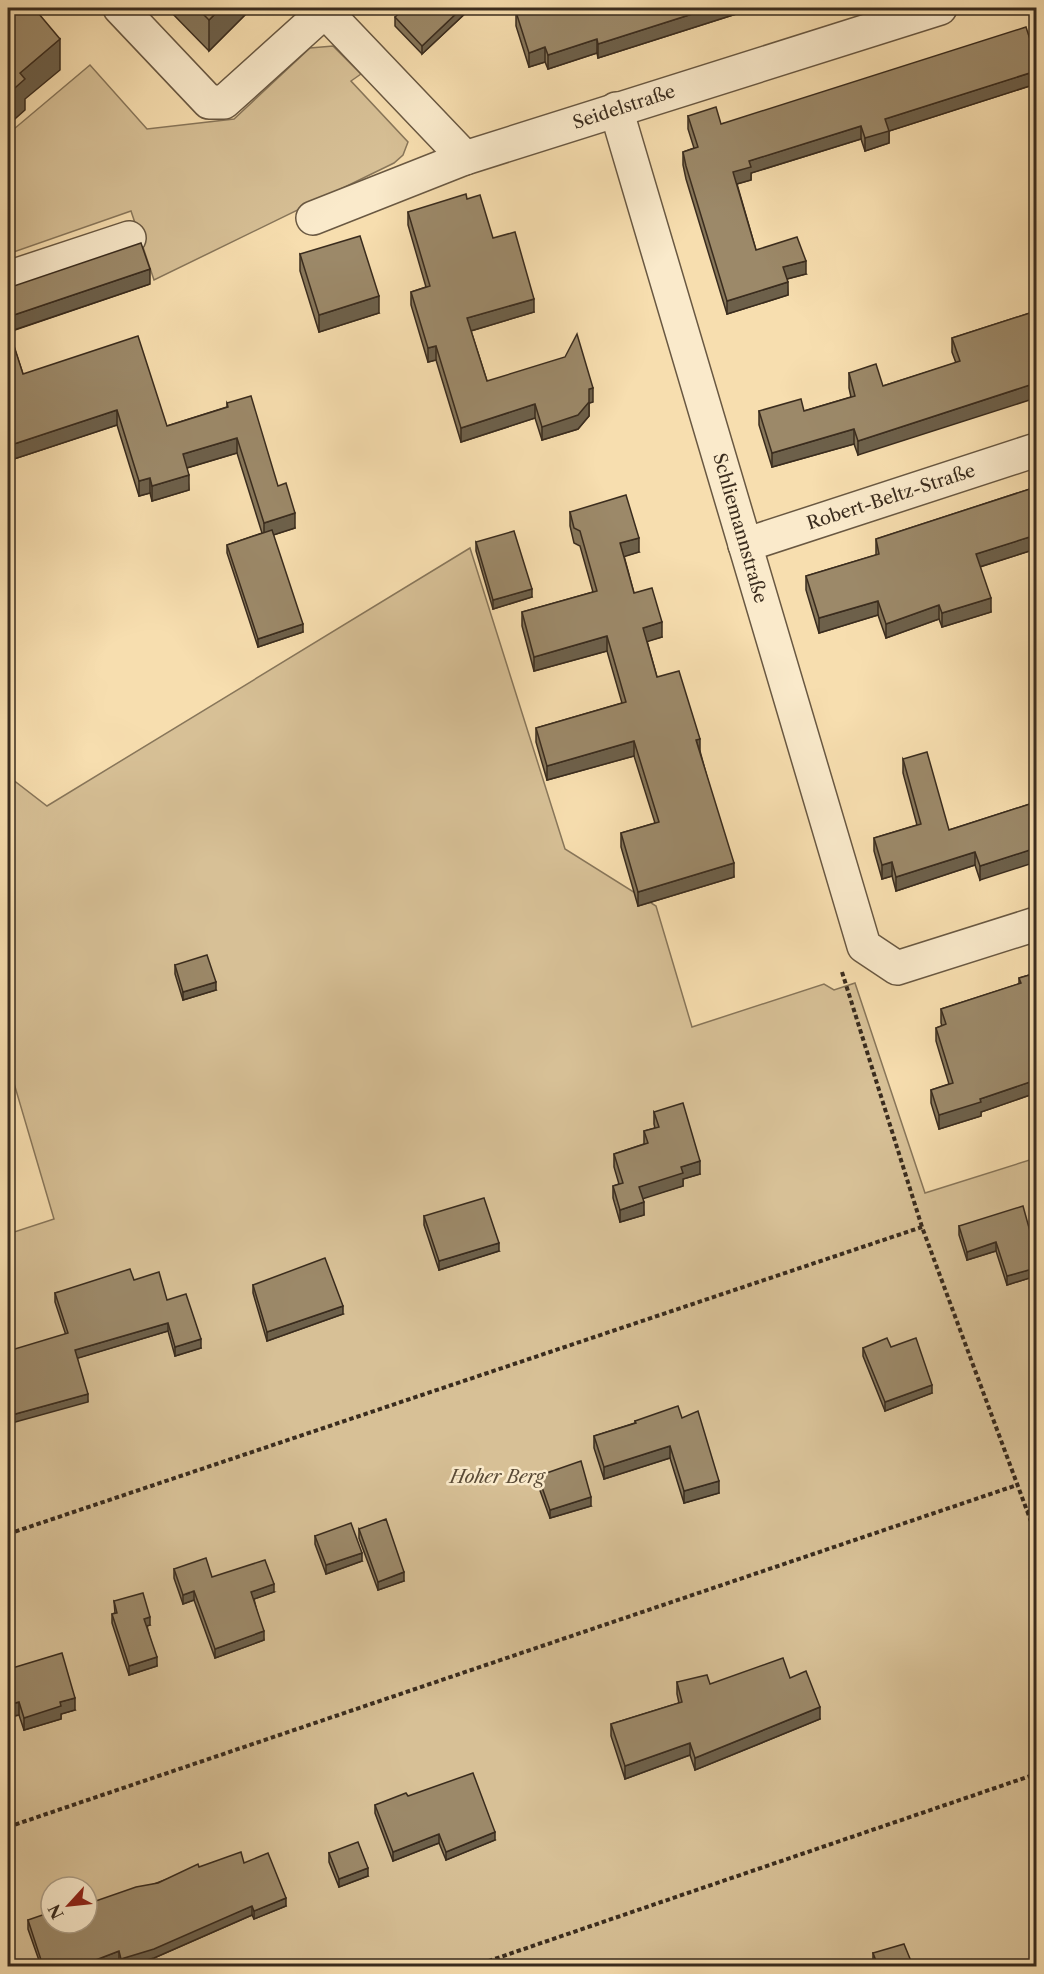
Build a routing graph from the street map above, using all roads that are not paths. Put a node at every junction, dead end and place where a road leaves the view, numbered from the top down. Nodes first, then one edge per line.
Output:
1 (120, 8) edge
2 (940, 8) edge
3 (323, 9) edge
4 (616, 109) junction
5 (465, 159) junction
6 (313, 218) dead end
7 (129, 238) dead end
8 (8, 279) edge
9 (1036, 450) edge
10 (745, 545) junction
11 (1036, 924) edge

1 - 3 street
2 - 4 street, Seidelstraße
3 - 5 street
4 - 5 street, Seidelstraße
4 - 10 street, Schliemannstraße
5 - 6 street, Seidelstraße
7 - 8 street
9 - 10 street, Robert-Beltz-Straße
10 - 11 street, Schliemannstraße

